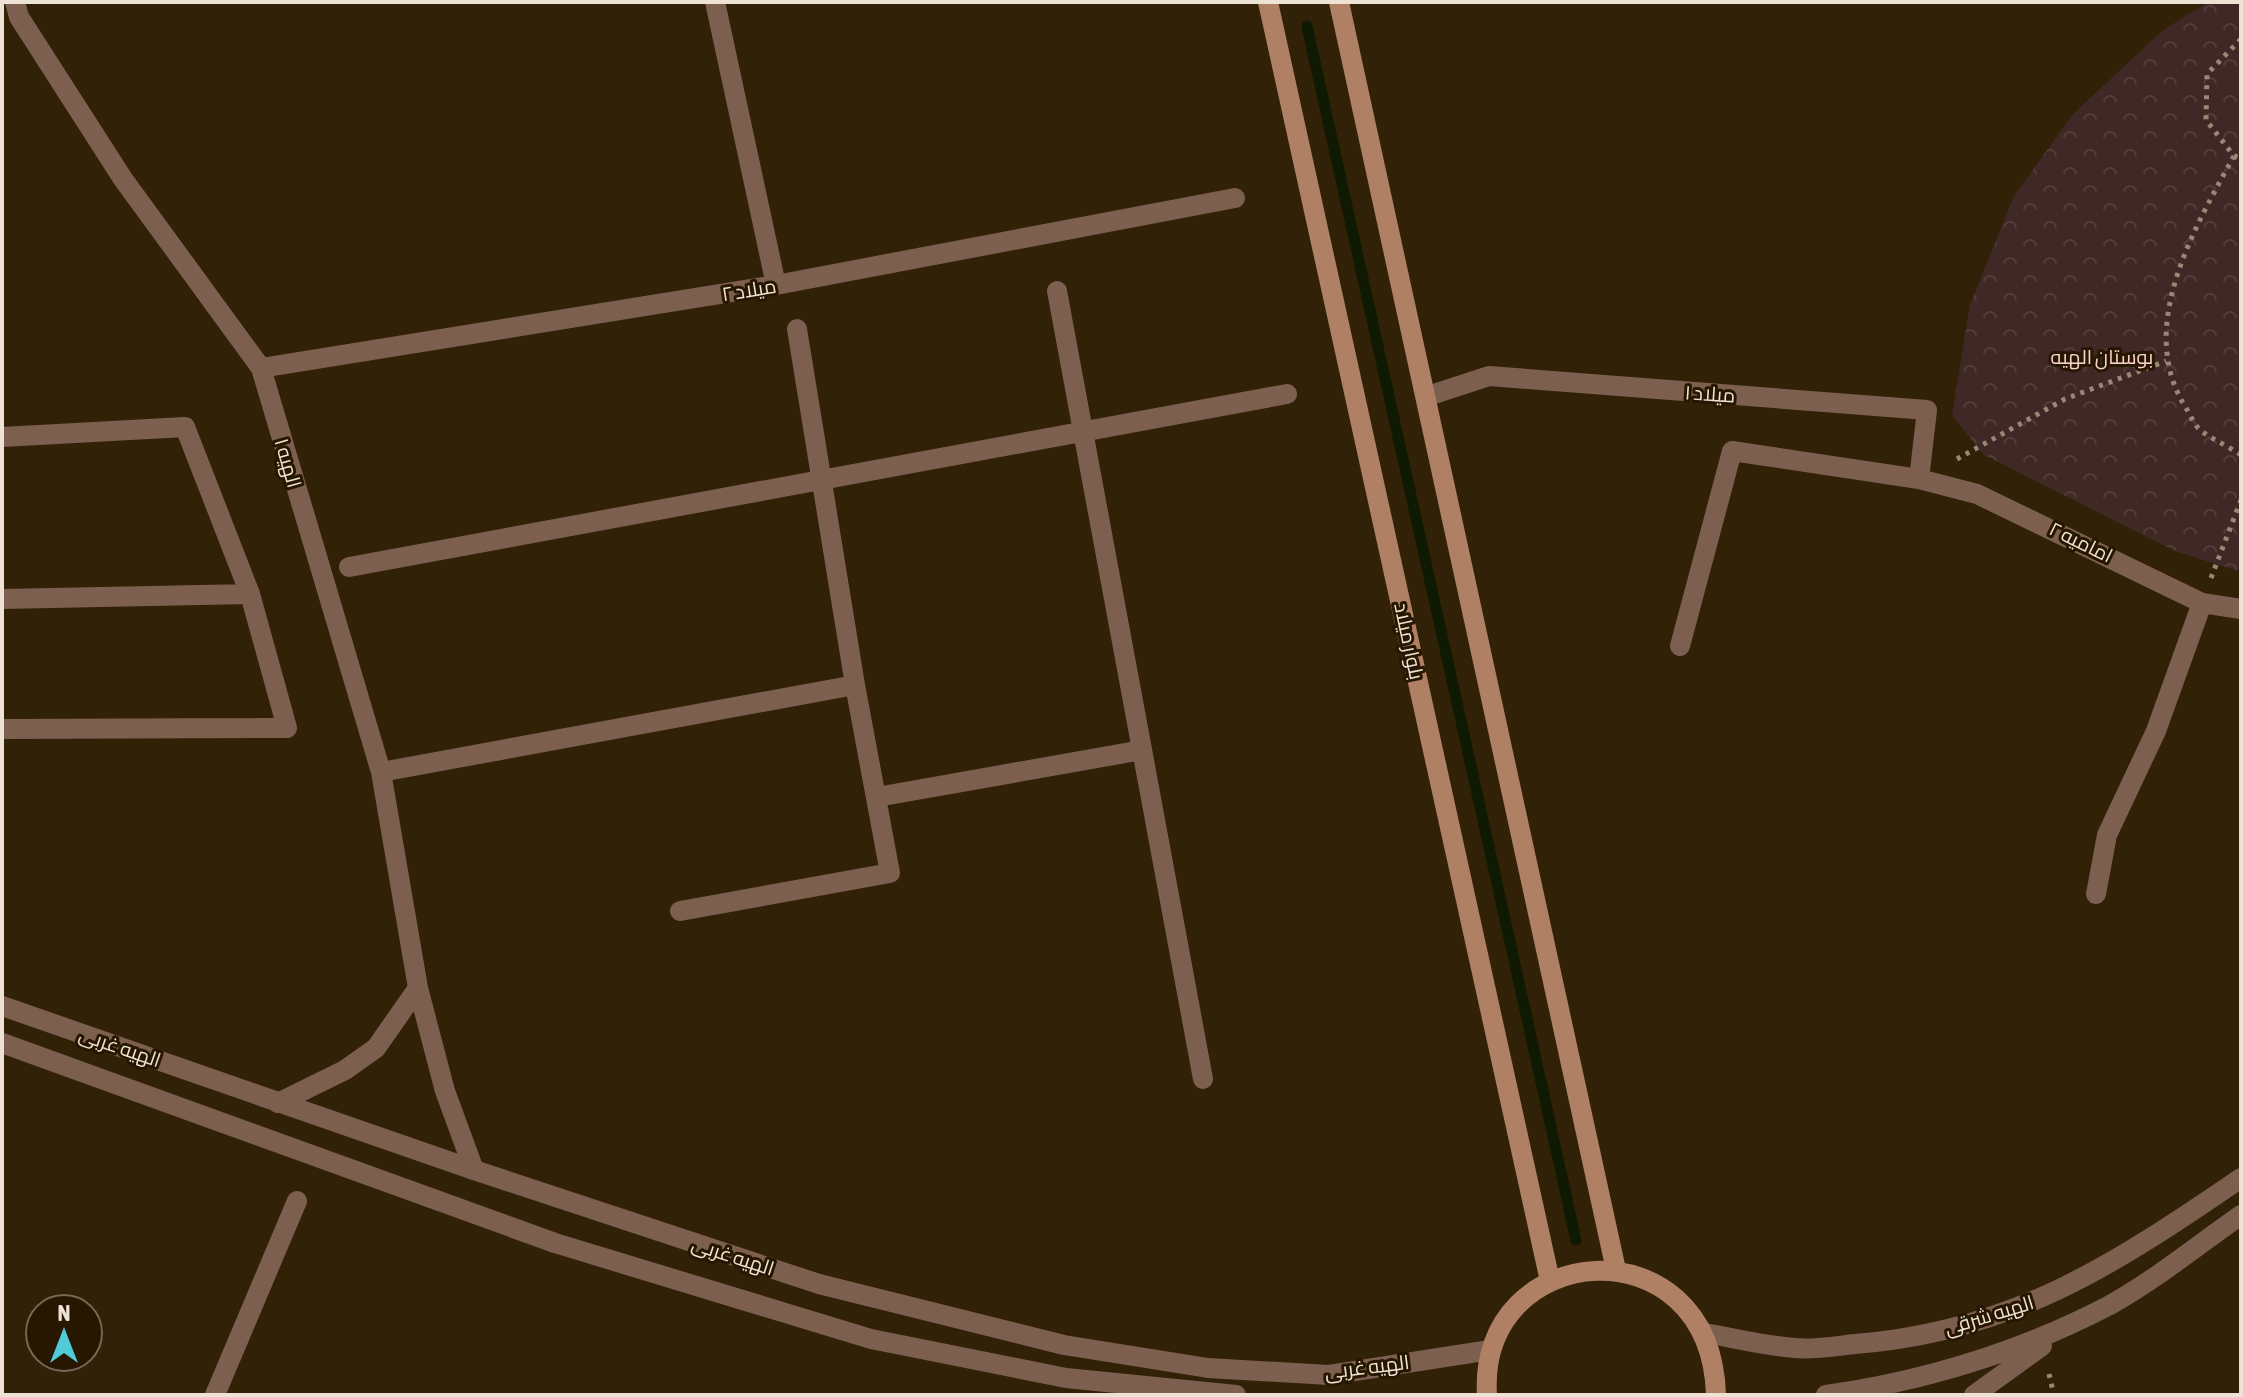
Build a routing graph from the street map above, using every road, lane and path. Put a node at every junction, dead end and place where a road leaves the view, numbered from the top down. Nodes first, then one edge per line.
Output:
1 (15, 2) edge
2 (715, 2) edge
3 (1268, 2) edge
4 (1339, 2) edge
5 (2241, 39) edge
6 (2237, 157) edge
7 (1235, 198) dead end
8 (776, 285) junction
9 (1057, 291) dead end
10 (797, 329) dead end
11 (2166, 361) junction
12 (261, 368) junction
13 (1287, 394) dead end
14 (1428, 396) junction
15 (1083, 431) junction
16 (2, 437) edge
17 (2241, 455) edge
18 (1919, 479) junction
19 (822, 480) junction
20 (2241, 500) edge
21 (349, 567) dead end
22 (250, 594) junction
23 (2, 599) edge
24 (2202, 603) junction
25 (2241, 609) edge
26 (1680, 646) dead end
27 (855, 685) junction
28 (2, 729) edge
29 (1142, 750) junction
30 (381, 772) junction
31 (877, 797) junction
32 (2096, 894) dead end
33 (680, 911) dead end
34 (418, 988) junction
35 (2, 1006) edge
36 (2, 1043) edge
37 (1203, 1079) dead end
38 (278, 1103) junction
39 (474, 1170) junction
40 (2241, 1178) edge
41 (297, 1201) dead end
42 (2241, 1215) edge
43 (1616, 1270) junction
44 (1550, 1281) junction
45 (2111, 1304) junction
46 (1705, 1333) junction
47 (1490, 1350) junction
48 (215, 1395) edge
49 (1236, 1395) edge
50 (1487, 1395) edge
51 (1716, 1395) edge
52 (1826, 1395) edge
53 (1974, 1395) edge

1 - 12 street, الهیه ۱
2 - 8 street
3 - 44 main road, بلوار میلاد
4 - 14 main road
5 - 6 path
6 - 11 path
7 - 8 street, میلاد ۲
8 - 12 street, میلاد ۲
9 - 15 street
10 - 19 street
11 - 17 path
11 - 18 path
12 - 30 street, الهیه ۱
13 - 15 street
14 - 18 street, میلاد ۱
14 - 43 main road
15 - 19 street
15 - 29 street
16 - 22 street
18 - 24 street, امامیه ۲
18 - 26 street, امامیه ۲
19 - 21 street
19 - 27 street
20 - 24 path
22 - 23 street
22 - 28 street
24 - 25 street, امامیه ۲
24 - 32 street
27 - 30 street
27 - 31 street
29 - 31 street
29 - 37 street
30 - 34 street, الهیه ۱
31 - 33 street
34 - 38 street
34 - 39 street, الهیه ۱
35 - 38 street, الهیه غربی
36 - 49 street, الهیه غربی
38 - 39 street, الهیه غربی
39 - 47 street, الهیه غربی
40 - 46 street, الهیه شرقی
41 - 48 street
42 - 45 street, الهیه شرقی
43 - 44 main road
43 - 46 main road
44 - 47 main road
45 - 52 street, الهیه شرقی
45 - 53 street
46 - 51 main road
47 - 50 main road

